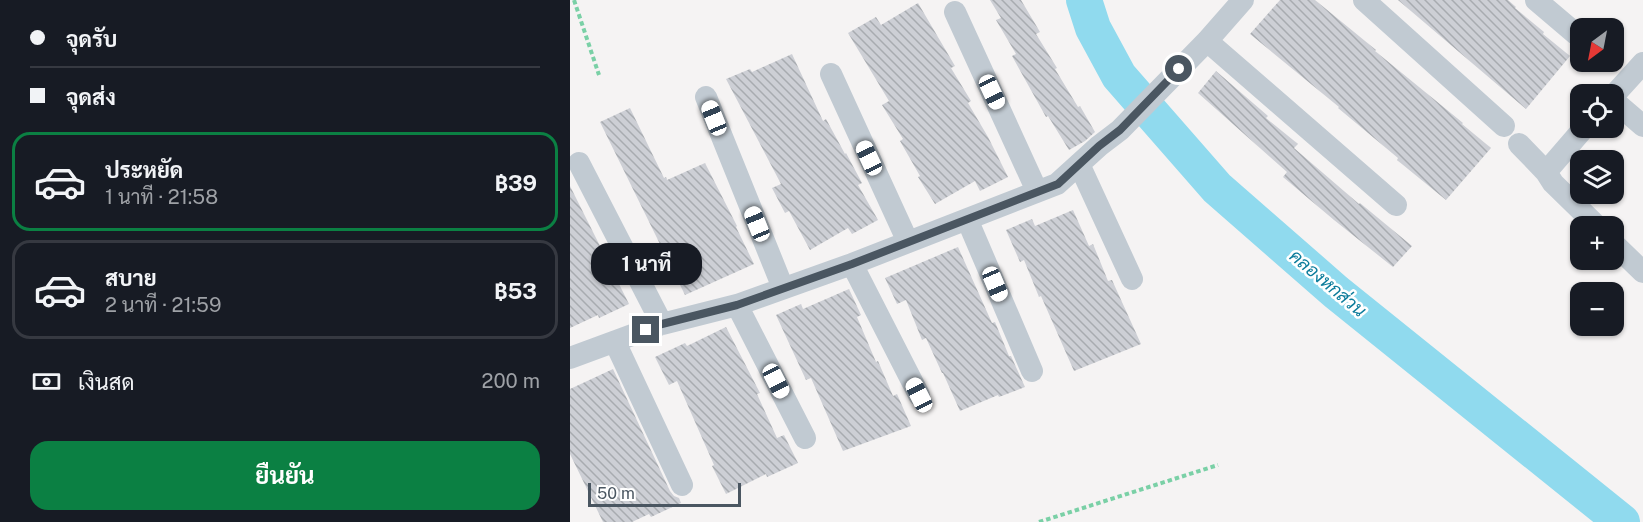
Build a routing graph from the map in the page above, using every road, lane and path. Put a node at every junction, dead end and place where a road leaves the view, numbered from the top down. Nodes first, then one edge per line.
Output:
1 (574, 0) edge
2 (1243, 0) edge
3 (1364, 0) edge
4 (1536, 0) edge
5 (955, 12) dead end
6 (1570, 29) edge
7 (1207, 41) junction
8 (1643, 63) edge
9 (831, 74) dead end
10 (598, 75) dead end
11 (1624, 84) edge
12 (706, 97) dead end
13 (1624, 110) edge
14 (1504, 126) dead end
15 (1643, 126) edge
16 (1575, 138) edge
17 (1518, 144) dead end
18 (579, 163) dead end
19 (1079, 164) junction
20 (1546, 172) junction
21 (1037, 191) junction
22 (1396, 205) dead end
23 (1587, 216) edge
24 (967, 219) junction
25 (908, 242) junction
26 (1624, 254) edge
27 (852, 264) junction
28 (1643, 272) edge
29 (1132, 279) dead end
30 (783, 288) junction
31 (737, 305) junction
32 (662, 324) junction
33 (615, 342) junction
34 (570, 358) edge
35 (1032, 371) dead end
36 (919, 395) dead end
37 (806, 438) dead end
38 (1218, 465) dead end
39 (682, 485) dead end
40 (1039, 522) edge

1 - 10 path
2 - 7 street
3 - 14 street
4 - 6 street
5 - 21 street
7 - 19 street
7 - 22 street
8 - 11 street
9 - 25 street
12 - 30 street
13 - 15 street
16 - 20 street
17 - 20 street
18 - 32 street
19 - 21 street
19 - 29 street
20 - 23 street
21 - 24 street
24 - 25 street
24 - 35 street
25 - 27 street
26 - 28 street
27 - 30 street
27 - 36 street
30 - 31 street
31 - 32 street
31 - 37 street
32 - 33 street
33 - 34 street
33 - 39 street
38 - 40 path

